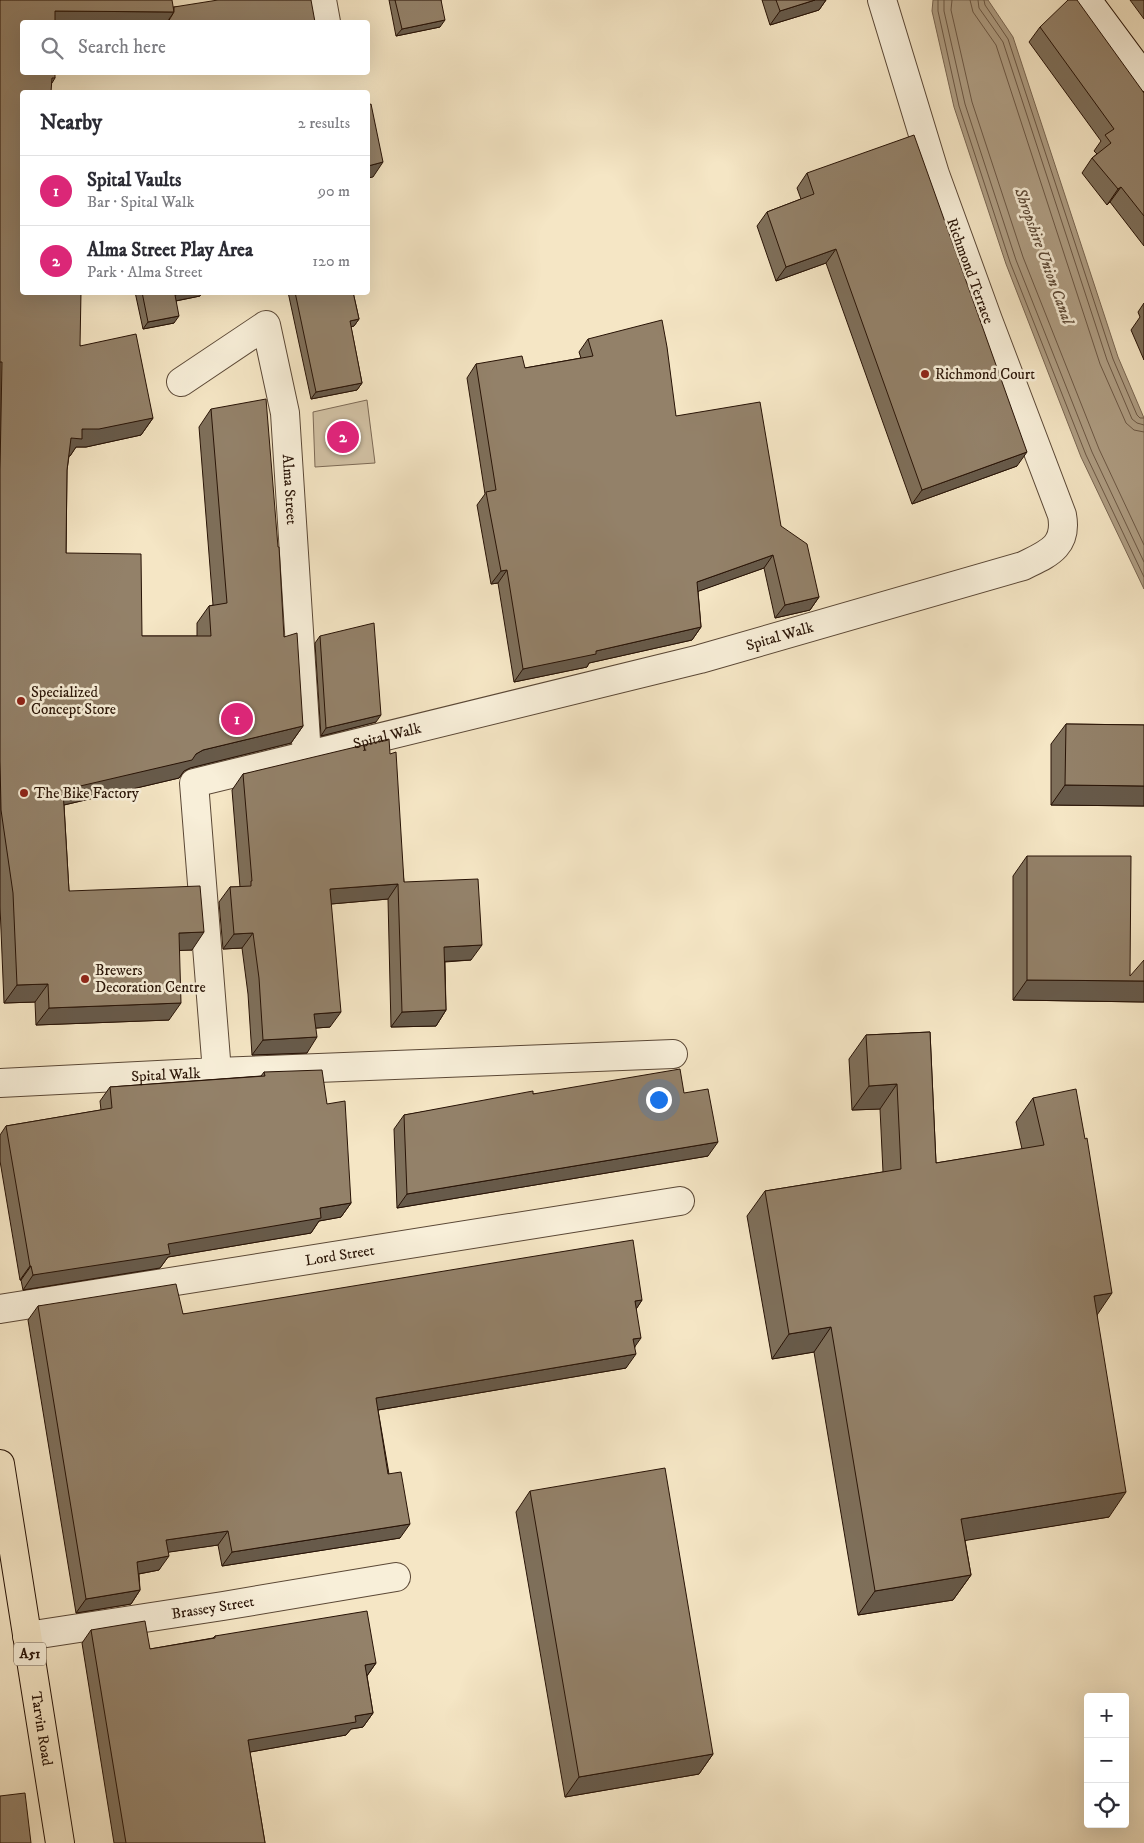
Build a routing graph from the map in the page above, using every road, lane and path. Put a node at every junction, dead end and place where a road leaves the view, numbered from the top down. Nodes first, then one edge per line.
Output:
1 (322, 0) edge
2 (882, 0) edge
3 (1087, 0) edge
4 (326, 20) edge
5 (1144, 76) edge
6 (181, 382) dead end
7 (1061, 538) joint
8 (306, 756) junction
9 (673, 1054) dead end
10 (216, 1072) junction
11 (0, 1083) edge
12 (680, 1200) dead end
13 (0, 1309) edge
14 (0, 1464) edge
15 (396, 1577) dead end
16 (27, 1636) junction
17 (60, 1843) edge

1 - 4 street
2 - 7 street, Richmond Terrace
3 - 5 street
6 - 8 street, Alma Street
7 - 8 street, Spital Walk
8 - 10 street, Spital Walk
9 - 10 street
10 - 11 street, Spital Walk
12 - 13 street, Lord Street
14 - 16 highway, Tarvin Road / A51
15 - 16 street, Brassey Street
16 - 17 highway, Tarvin Road / A51

